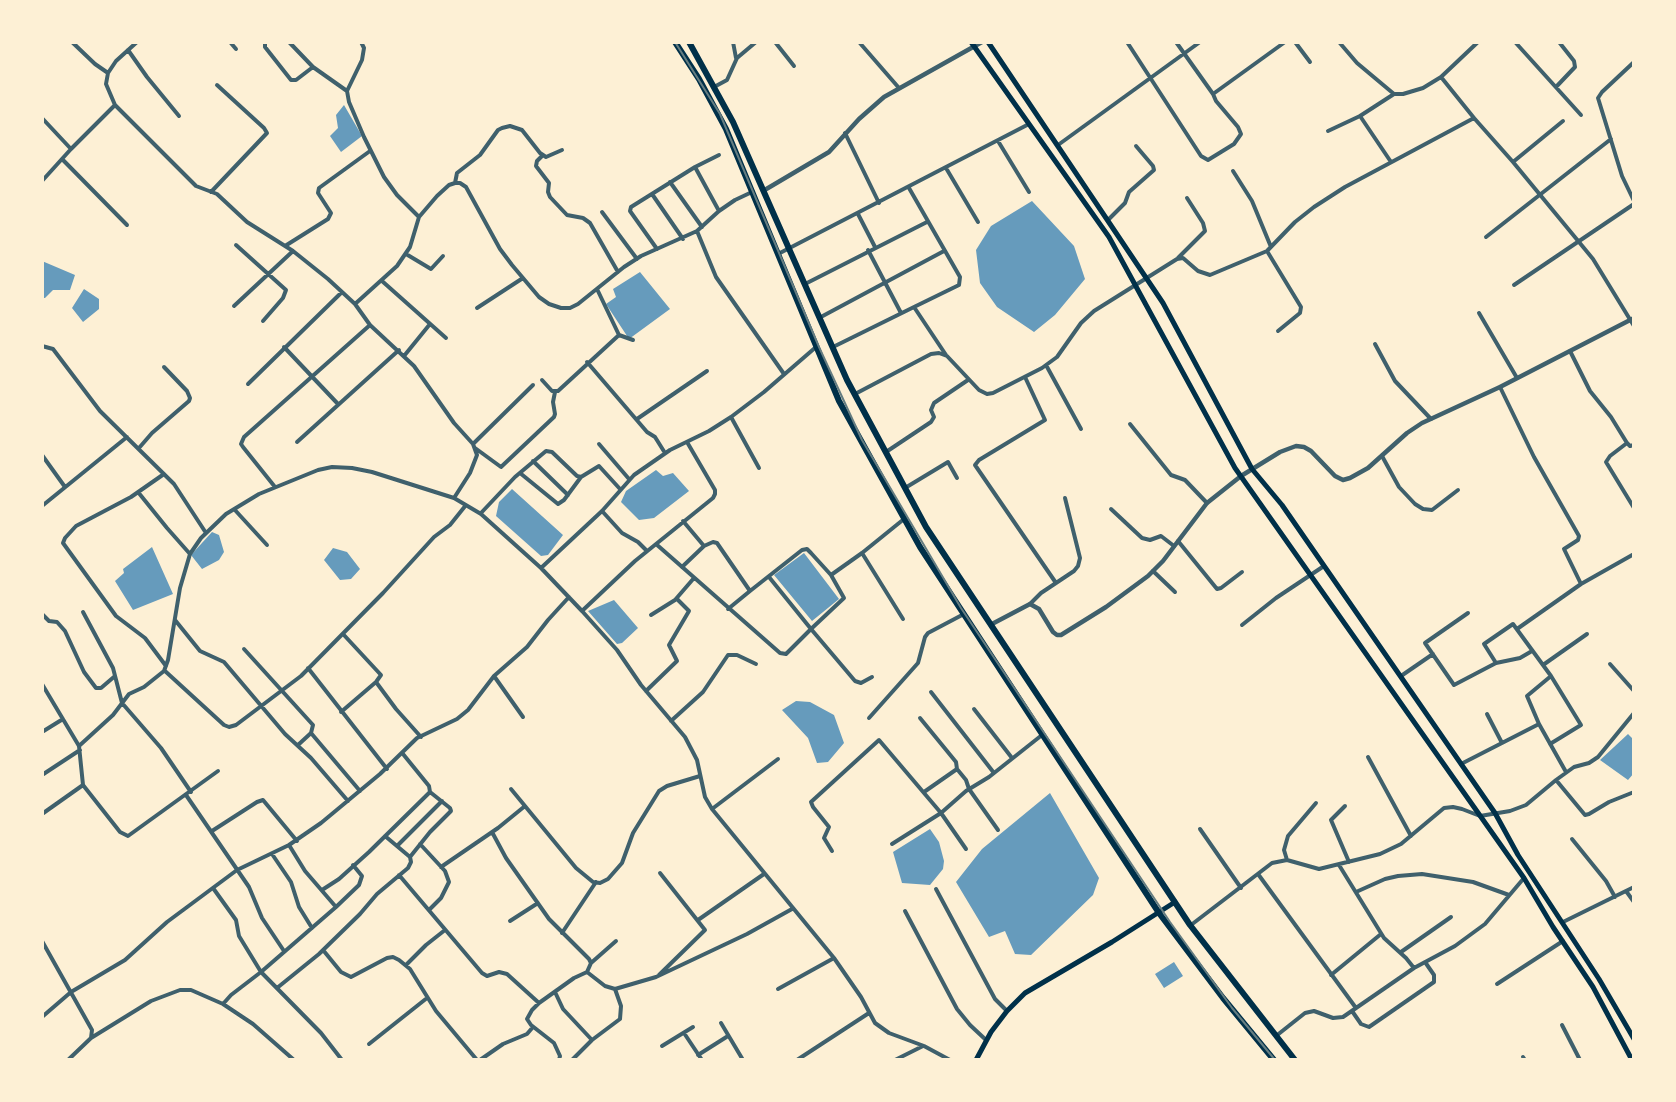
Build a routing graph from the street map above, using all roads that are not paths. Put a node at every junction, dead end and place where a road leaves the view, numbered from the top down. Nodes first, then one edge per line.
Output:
1 (72, 42) edge
2 (137, 42) edge
3 (230, 42) edge
4 (265, 42) edge
5 (289, 42) edge
6 (361, 42) edge
7 (675, 42) edge
8 (689, 42) edge
9 (734, 42) edge
10 (756, 42) edge
11 (775, 42) edge
12 (859, 42) edge
13 (982, 42) edge
14 (988, 42) edge
15 (1127, 42) edge
16 (1176, 42) edge
17 (1200, 42) edge
18 (1285, 42) edge
19 (1295, 42) edge
20 (1339, 42) edge
21 (1478, 42) edge
22 (1515, 42) edge
23 (1559, 42) edge
24 (972, 44) edge
25 (236, 49) dead end
26 (128, 50) junction
27 (1184, 53) junction
28 (736, 58) junction
29 (1310, 62) dead end
30 (1634, 62) edge
31 (794, 66) dead end
32 (313, 67) junction
33 (108, 73) junction
34 (1441, 77) junction
35 (1149, 78) junction
36 (217, 86) dead end
37 (714, 87) junction
38 (1556, 87) junction
39 (899, 88) junction
40 (347, 91) junction
41 (1213, 94) junction
42 (1394, 94) junction
43 (115, 105) junction
44 (1581, 115) dead end
45 (179, 116) dead end
46 (1360, 116) junction
47 (42, 118) edge
48 (1474, 118) junction
49 (1039, 119) junction
50 (1563, 121) dead end
51 (1029, 124) junction
52 (1328, 130) dead end
53 (844, 133) junction
54 (1611, 139) junction
55 (998, 141) junction
56 (1057, 146) junction
57 (1136, 146) dead end
58 (71, 149) junction
59 (562, 150) dead end
60 (370, 151) junction
61 (543, 155) junction
62 (719, 155) dead end
63 (62, 159) junction
64 (1392, 162) junction
65 (1513, 162) junction
66 (695, 167) junction
67 (946, 168) junction
68 (1233, 171) dead end
69 (42, 181) edge
70 (670, 182) junction
71 (455, 183) junction
72 (909, 188) junction
73 (763, 191) junction
74 (212, 192) junction
75 (752, 192) junction
76 (1029, 192) dead end
77 (651, 194) junction
78 (1539, 194) junction
79 (1187, 198) dead end
80 (1634, 202) edge
81 (879, 203) junction
82 (719, 211) junction
83 (602, 212) dead end
84 (858, 214) junction
85 (419, 217) junction
86 (1108, 220) junction
87 (927, 222) junction
88 (978, 222) dead end
89 (127, 225) dead end
90 (702, 227) junction
91 (697, 231) junction
92 (1486, 237) dead end
93 (683, 239) junction
94 (1578, 241) junction
95 (236, 245) dead end
96 (285, 246) junction
97 (875, 247) junction
98 (789, 248) junction
99 (657, 249) junction
100 (1269, 249) junction
101 (292, 250) junction
102 (868, 250) junction
103 (944, 251) junction
104 (406, 254) junction
105 (778, 254) junction
106 (443, 256) dead end
107 (637, 259) junction
108 (1177, 259) junction
109 (618, 272) junction
110 (269, 273) junction
111 (523, 278) junction
112 (1147, 279) junction
113 (382, 281) junction
114 (885, 282) junction
115 (804, 284) junction
116 (1136, 285) junction
117 (1514, 285) dead end
118 (597, 289) junction
119 (342, 292) junction
120 (354, 304) junction
121 (234, 306) dead end
122 (914, 307) junction
123 (477, 308) dead end
124 (1479, 313) dead end
125 (901, 314) junction
126 (819, 318) junction
127 (1633, 319) edge
128 (263, 321) dead end
129 (430, 324) junction
130 (370, 325) junction
131 (1634, 326) edge
132 (1278, 331) dead end
133 (619, 335) junction
134 (446, 338) dead end
135 (633, 340) dead end
136 (1375, 344) dead end
137 (42, 346) edge
138 (284, 347) junction
139 (817, 347) junction
140 (832, 348) junction
141 (399, 350) junction
142 (1570, 351) junction
143 (404, 356) junction
144 (947, 356) junction
145 (587, 363) junction
146 (1046, 365) junction
147 (164, 367) dead end
148 (707, 371) dead end
149 (784, 374) junction
150 (312, 376) junction
151 (1025, 377) junction
152 (846, 378) junction
153 (1516, 378) junction
154 (542, 380) dead end
155 (968, 380) junction
156 (832, 383) junction
157 (248, 384) dead end
158 (533, 385) dead end
159 (1500, 387) junction
160 (555, 392) junction
161 (854, 394) junction
162 (338, 404) junction
163 (730, 417) junction
164 (637, 419) junction
165 (1431, 419) junction
166 (1130, 424) dead end
167 (1081, 429) dead end
168 (127, 437) junction
169 (297, 442) dead end
170 (687, 442) junction
171 (1627, 443) junction
172 (598, 444) dead end
173 (1634, 445) edge
174 (473, 446) junction
175 (139, 448) junction
176 (886, 452) junction
177 (665, 453) junction
178 (42, 455) edge
179 (1382, 456) junction
180 (533, 461) junction
181 (759, 468) dead end
182 (1252, 469) junction
183 (520, 472) junction
184 (164, 474) junction
185 (1241, 476) junction
186 (581, 477) junction
187 (957, 478) dead end
188 (629, 479) junction
189 (65, 487) junction
190 (274, 487) junction
191 (905, 488) junction
192 (620, 489) junction
193 (1458, 490) dead end
194 (138, 492) junction
195 (568, 495) junction
196 (454, 498) junction
197 (1065, 498) dead end
198 (1207, 503) junction
199 (466, 505) junction
200 (42, 506) edge
201 (1634, 508) edge
202 (234, 509) junction
203 (1111, 509) dead end
204 (602, 512) junction
205 (481, 514) junction
206 (904, 519) junction
207 (683, 521) junction
208 (206, 533) junction
209 (1178, 541) junction
210 (656, 544) junction
211 (267, 545) dead end
212 (704, 546) junction
213 (1174, 546) junction
214 (647, 551) junction
215 (862, 553) junction
216 (190, 554) junction
217 (1634, 554) edge
218 (1324, 566) junction
219 (682, 567) junction
220 (541, 568) junction
221 (1153, 571) junction
222 (1242, 572) dead end
223 (831, 575) junction
224 (1311, 576) junction
225 (769, 577) junction
226 (694, 579) junction
227 (1056, 583) junction
228 (1581, 584) junction
229 (750, 591) junction
230 (1175, 592) dead end
231 (569, 597) junction
232 (677, 599) junction
233 (1030, 604) junction
234 (728, 609) junction
235 (582, 611) junction
236 (83, 612) dead end
237 (42, 614) edge
238 (964, 614) junction
239 (1468, 614) dead end
240 (651, 615) dead end
241 (903, 619) dead end
242 (175, 620) junction
243 (992, 624) junction
244 (1242, 625) dead end
245 (811, 629) junction
246 (1517, 629) junction
247 (343, 634) junction
248 (1587, 634) dead end
249 (244, 649) dead end
250 (1532, 651) junction
251 (1433, 654) junction
252 (1496, 663) junction
253 (756, 664) dead end
254 (1610, 664) dead end
255 (1543, 665) junction
256 (308, 668) junction
257 (1018, 668) junction
258 (165, 669) junction
259 (115, 676) junction
260 (494, 676) junction
261 (1004, 676) junction
262 (1401, 676) junction
263 (1551, 676) junction
264 (872, 677) dead end
265 (376, 682) junction
266 (42, 684) edge
267 (282, 690) junction
268 (1634, 691) edge
269 (646, 692) junction
270 (931, 692) dead end
271 (122, 703) junction
272 (262, 706) junction
273 (974, 709) dead end
274 (341, 712) junction
275 (1634, 713) edge
276 (1486, 714) dead end
277 (523, 717) dead end
278 (869, 718) dead end
279 (920, 718) dead end
280 (63, 719) junction
281 (671, 721) junction
282 (1539, 724) junction
283 (42, 732) edge
284 (311, 733) junction
285 (1042, 734) junction
286 (421, 736) junction
287 (1502, 743) junction
288 (1550, 744) junction
289 (298, 745) junction
290 (79, 748) junction
291 (403, 754) junction
292 (1368, 757) dead end
293 (1012, 758) junction
294 (778, 759) dead end
295 (1461, 764) junction
296 (387, 769) junction
297 (957, 769) junction
298 (218, 771) dead end
299 (1566, 772) junction
300 (994, 773) junction
301 (42, 775) edge
302 (700, 776) junction
303 (1556, 780) junction
304 (83, 785) junction
305 (511, 789) dead end
306 (969, 789) junction
307 (360, 791) junction
308 (191, 792) junction
309 (430, 792) junction
310 (924, 792) junction
311 (1634, 792) edge
312 (186, 795) junction
313 (348, 801) junction
314 (442, 801) junction
315 (1316, 803) dead end
316 (525, 806) junction
317 (1345, 806) dead end
318 (712, 810) junction
319 (941, 813) junction
320 (1495, 813) junction
321 (42, 814) edge
322 (1480, 816) junction
323 (1200, 829) dead end
324 (998, 830) dead end
325 (212, 831) junction
326 (492, 832) junction
327 (385, 836) junction
328 (1411, 836) junction
329 (1572, 839) dead end
330 (297, 841) junction
331 (420, 844) junction
332 (892, 844) dead end
333 (289, 845) junction
334 (397, 846) junction
335 (966, 849) dead end
336 (832, 851) dead end
337 (272, 854) junction
338 (410, 857) junction
339 (1287, 860) junction
340 (1348, 862) junction
341 (1339, 865) junction
342 (353, 866) junction
343 (441, 867) junction
344 (237, 870) junction
345 (660, 873) dead end
346 (764, 874) junction
347 (1258, 874) junction
348 (399, 875) junction
349 (1524, 878) junction
350 (596, 882) junction
351 (1634, 887) edge
352 (213, 888) junction
353 (1241, 888) junction
354 (936, 889) dead end
355 (322, 890) junction
356 (1626, 891) junction
357 (1356, 892) junction
358 (1509, 895) junction
359 (1615, 897) junction
360 (1175, 902) junction
361 (1634, 902) edge
362 (538, 903) junction
363 (336, 907) junction
364 (792, 909) junction
365 (429, 910) junction
366 (905, 911) dead end
367 (1159, 913) junction
368 (1451, 917) dead end
369 (698, 920) junction
370 (510, 921) dead end
371 (1563, 922) junction
372 (1190, 925) junction
373 (312, 928) junction
374 (446, 930) junction
375 (562, 933) junction
376 (1381, 934) junction
377 (42, 940) edge
378 (616, 941) dead end
379 (1563, 941) junction
380 (323, 950) junction
381 (285, 951) junction
382 (1401, 952) junction
383 (834, 958) junction
384 (1425, 962) junction
385 (591, 963) junction
386 (406, 965) junction
387 (1414, 968) junction
388 (261, 972) junction
389 (587, 972) junction
390 (1332, 975) junction
391 (656, 977) junction
392 (1497, 984) dead end
393 (277, 988) junction
394 (778, 988) dead end
395 (615, 989) junction
396 (71, 992) junction
397 (555, 992) junction
398 (428, 998) junction
399 (539, 1003) junction
400 (223, 1004) junction
401 (1354, 1010) junction
402 (1006, 1011) junction
403 (869, 1013) junction
404 (42, 1017) edge
405 (721, 1023) dead end
406 (1562, 1025) dead end
407 (533, 1027) junction
408 (693, 1027) dead end
409 (684, 1033) junction
410 (728, 1036) junction
411 (1276, 1036) junction
412 (1633, 1036) edge
413 (91, 1038) junction
414 (592, 1040) junction
415 (987, 1041) junction
416 (369, 1044) dead end
417 (662, 1046) dead end
418 (924, 1046) junction
419 (698, 1054) junction
420 (68, 1060) edge
421 (294, 1060) edge
422 (342, 1060) edge
423 (478, 1060) edge
424 (560, 1060) edge
425 (572, 1060) edge
426 (702, 1060) edge
427 (742, 1060) edge
428 (797, 1060) edge
429 (895, 1060) edge
430 (950, 1060) edge
431 (976, 1060) edge
432 (1274, 1060) edge
433 (1295, 1060) edge
434 (1581, 1060) edge
435 (1632, 1060) edge

1 - 33 street
2 - 26 street
3 - 25 street
4 - 32 street
5 - 32 street
6 - 40 street
7 - 75 highway
8 - 37 highway
9 - 28 street
10 - 28 street
11 - 31 street
12 - 39 street
13 - 24 street
14 - 49 main road
15 - 35 street
16 - 27 street
17 - 27 street
18 - 41 street
19 - 29 street
20 - 42 street
21 - 34 street
22 - 38 street
23 - 38 street
24 - 39 street
24 - 51 main road
26 - 33 street
26 - 45 street
27 - 35 street
27 - 41 street
28 - 37 street
30 - 54 street
32 - 40 street
33 - 43 street
34 - 42 street
34 - 48 street
35 - 41 street
35 - 56 street
36 - 74 street
37 - 73 highway
38 - 44 street
39 - 53 street
40 - 60 street
42 - 46 street
43 - 58 street
43 - 74 street
46 - 52 street
46 - 64 street
47 - 58 street
48 - 64 street
48 - 65 street
49 - 51 main road
49 - 56 main road
50 - 65 street
51 - 55 street
51 - 116 main road
53 - 73 street
53 - 81 street
54 - 78 street
54 - 80 street
55 - 67 street
55 - 76 street
56 - 86 main road
57 - 86 street
58 - 63 street
59 - 61 street
60 - 85 street
60 - 96 street
61 - 71 street
61 - 109 street
62 - 66 street
63 - 69 street
63 - 89 street
64 - 100 street
65 - 78 street
66 - 70 street
66 - 82 street
67 - 72 street
67 - 88 street
68 - 100 street
70 - 77 street
70 - 90 street
71 - 85 street
71 - 111 street
72 - 81 street
72 - 87 street
73 - 98 highway
74 - 96 street
75 - 82 street
75 - 105 highway
77 - 93 street
77 - 99 street
78 - 92 street
78 - 94 street
79 - 108 street
80 - 94 street
81 - 84 street
82 - 90 street
83 - 107 street
84 - 97 street
84 - 98 street
85 - 104 street
86 - 112 main road
87 - 97 street
87 - 103 street
90 - 91 street
91 - 93 street
91 - 149 street
93 - 99 street
94 - 117 street
94 - 127 street
95 - 110 street
96 - 101 street
97 - 102 street
98 - 105 street
98 - 115 highway
99 - 107 street
100 - 108 street
100 - 132 street
101 - 110 street
101 - 119 street
102 - 114 street
102 - 115 street
103 - 114 street
103 - 122 street
104 - 106 street
104 - 113 street
105 - 139 highway
107 - 109 street
108 - 112 street
109 - 118 street
110 - 121 street
110 - 128 street
111 - 118 street
111 - 123 street
112 - 116 street
112 - 182 main road
113 - 120 street
113 - 129 street
114 - 125 street
114 - 126 street
115 - 126 highway
116 - 146 street
116 - 185 main road
118 - 133 street
119 - 120 street
119 - 138 street
120 - 130 street
122 - 125 street
122 - 144 street
124 - 153 street
125 - 140 street
126 - 140 highway
127 - 131 street
127 - 142 street
129 - 134 street
129 - 143 street
130 - 141 street
130 - 150 street
133 - 135 street
133 - 145 street
136 - 165 street
137 - 168 street
138 - 150 street
138 - 157 street
139 - 149 street
139 - 156 highway
140 - 152 highway
141 - 143 street
141 - 162 street
142 - 153 street
142 - 171 street
143 - 174 street
144 - 155 street
144 - 161 street
145 - 160 street
145 - 164 street
146 - 151 street
146 - 167 street
147 - 175 street
148 - 164 street
149 - 163 street
150 - 162 street
150 - 190 street
151 - 155 street
151 - 227 street
152 - 156 highway
152 - 161 highway
153 - 159 street
154 - 160 street
155 - 176 street
156 - 206 highway
158 - 174 street
159 - 165 street
159 - 228 street
160 - 174 street
161 - 176 highway
162 - 169 street
163 - 170 street
163 - 181 street
164 - 177 street
165 - 179 street
166 - 198 street
168 - 175 street
168 - 189 street
170 - 177 street
170 - 207 street
171 - 173 street
171 - 201 street
172 - 188 street
174 - 196 street
175 - 184 street
176 - 191 highway
177 - 188 street
178 - 189 street
179 - 182 street
179 - 193 street
180 - 183 street
180 - 186 street
180 - 195 street
182 - 185 street
182 - 218 main road
183 - 195 street
183 - 205 street
184 - 194 street
184 - 208 street
185 - 198 street
185 - 224 main road
186 - 192 street
186 - 195 street
187 - 191 street
188 - 192 street
189 - 200 street
190 - 196 street
190 - 202 street
191 - 243 highway
192 - 204 street
194 - 216 street
194 - 258 street
196 - 199 street
197 - 227 street
198 - 209 street
199 - 205 street
199 - 247 street
202 - 208 street
202 - 211 street
203 - 213 street
204 - 214 street
204 - 220 street
205 - 220 street
206 - 215 street
206 - 238 highway
207 - 210 street
207 - 212 street
208 - 216 street
209 - 213 street
209 - 222 street
210 - 214 street
210 - 219 street
212 - 219 street
212 - 229 street
213 - 221 street
214 - 235 street
215 - 223 street
215 - 241 street
216 - 242 street
217 - 228 street
218 - 224 street
218 - 262 main road
219 - 226 street
220 - 231 street
221 - 230 street
221 - 233 street
223 - 225 street
223 - 245 street
224 - 244 street
224 - 322 main road
225 - 229 street
225 - 245 street
226 - 232 street
226 - 234 street
227 - 233 street
228 - 246 street
229 - 234 street
231 - 235 street
231 - 260 street
232 - 240 street
232 - 269 street
233 - 243 street
234 - 245 street
235 - 269 street
236 - 259 street
237 - 259 street
238 - 261 highway
238 - 278 street
239 - 251 street
242 - 258 street
242 - 272 street
243 - 257 highway
245 - 264 street
246 - 250 street
246 - 252 street
247 - 256 street
247 - 265 street
248 - 255 street
249 - 267 street
250 - 252 street
250 - 255 street
251 - 252 street
251 - 262 street
253 - 281 street
254 - 268 street
255 - 263 street
256 - 267 street
256 - 274 street
257 - 261 highway
257 - 360 highway
258 - 271 street
258 - 272 street
259 - 271 street
260 - 277 street
260 - 286 street
261 - 285 highway
262 - 295 main road
263 - 282 street
263 - 288 street
265 - 274 street
265 - 286 street
266 - 280 street
267 - 272 street
267 - 284 street
269 - 281 street
270 - 300 street
271 - 290 street
271 - 308 street
272 - 289 street
273 - 293 street
274 - 296 street
275 - 299 street
276 - 287 street
279 - 297 street
280 - 283 street
280 - 290 street
281 - 302 street
282 - 287 street
282 - 288 street
284 - 289 street
284 - 307 street
285 - 293 street
285 - 367 highway
286 - 291 street
287 - 295 street
288 - 299 street
289 - 313 street
290 - 301 street
290 - 304 street
291 - 296 street
291 - 309 street
292 - 328 street
293 - 300 street
294 - 318 street
295 - 320 main road
296 - 307 street
297 - 306 street
297 - 310 street
298 - 308 street
299 - 303 street
300 - 306 street
302 - 318 street
302 - 350 street
303 - 311 street
303 - 320 street
304 - 312 street
304 - 321 street
305 - 316 street
306 - 319 street
306 - 324 street
307 - 313 street
308 - 312 street
309 - 314 street
309 - 327 street
310 - 319 street
310 - 336 street
312 - 325 street
313 - 330 street
314 - 331 street
314 - 334 street
315 - 339 street
316 - 326 street
316 - 350 street
317 - 340 street
318 - 346 street
319 - 332 street
319 - 335 street
320 - 322 street
320 - 371 main road
322 - 328 street
322 - 349 main road
323 - 353 street
325 - 330 street
325 - 344 street
326 - 343 street
326 - 362 street
327 - 334 street
327 - 342 street
328 - 340 street
329 - 359 street
330 - 333 street
331 - 338 street
331 - 343 street
333 - 337 street
333 - 355 street
334 - 338 street
337 - 344 street
337 - 373 street
338 - 348 street
339 - 341 street
339 - 347 street
340 - 341 street
341 - 357 street
342 - 355 street
342 - 363 street
343 - 365 street
344 - 352 street
344 - 381 street
345 - 369 street
346 - 364 street
346 - 369 street
347 - 353 street
347 - 390 street
348 - 365 street
348 - 380 street
349 - 358 street
349 - 379 main road
350 - 375 street
351 - 356 street
352 - 388 street
352 - 396 street
353 - 372 street
354 - 402 street
355 - 363 street
356 - 359 street
356 - 361 street
357 - 358 street
357 - 376 street
358 - 384 street
359 - 371 street
360 - 367 main road
360 - 372 highway
362 - 370 street
362 - 375 street
363 - 373 street
364 - 383 street
364 - 391 street
365 - 374 street
366 - 415 street
367 - 402 main road
367 - 432 highway
368 - 382 street
369 - 391 street
371 - 412 main road
372 - 411 highway
373 - 381 street
374 - 386 street
374 - 399 street
375 - 385 street
376 - 382 street
376 - 390 street
377 - 396 street
378 - 385 street
379 - 392 street
379 - 435 main road
380 - 386 street
380 - 393 street
381 - 388 street
382 - 387 street
383 - 394 street
383 - 403 street
384 - 387 street
384 - 401 street
385 - 389 street
386 - 398 street
387 - 401 street
388 - 393 street
388 - 400 street
389 - 395 street
389 - 397 street
390 - 401 street
391 - 395 street
393 - 422 street
395 - 414 street
396 - 404 street
396 - 413 street
397 - 399 street
397 - 414 street
398 - 416 street
398 - 423 street
399 - 407 street
400 - 413 street
400 - 421 street
401 - 411 street
402 - 415 main road
403 - 418 street
403 - 428 street
405 - 410 street
406 - 434 street
407 - 423 street
407 - 424 street
408 - 409 street
409 - 417 street
409 - 419 street
410 - 419 street
410 - 427 street
411 - 433 highway
413 - 420 street
414 - 425 street
415 - 431 main road
418 - 429 street
418 - 430 street
419 - 426 street

